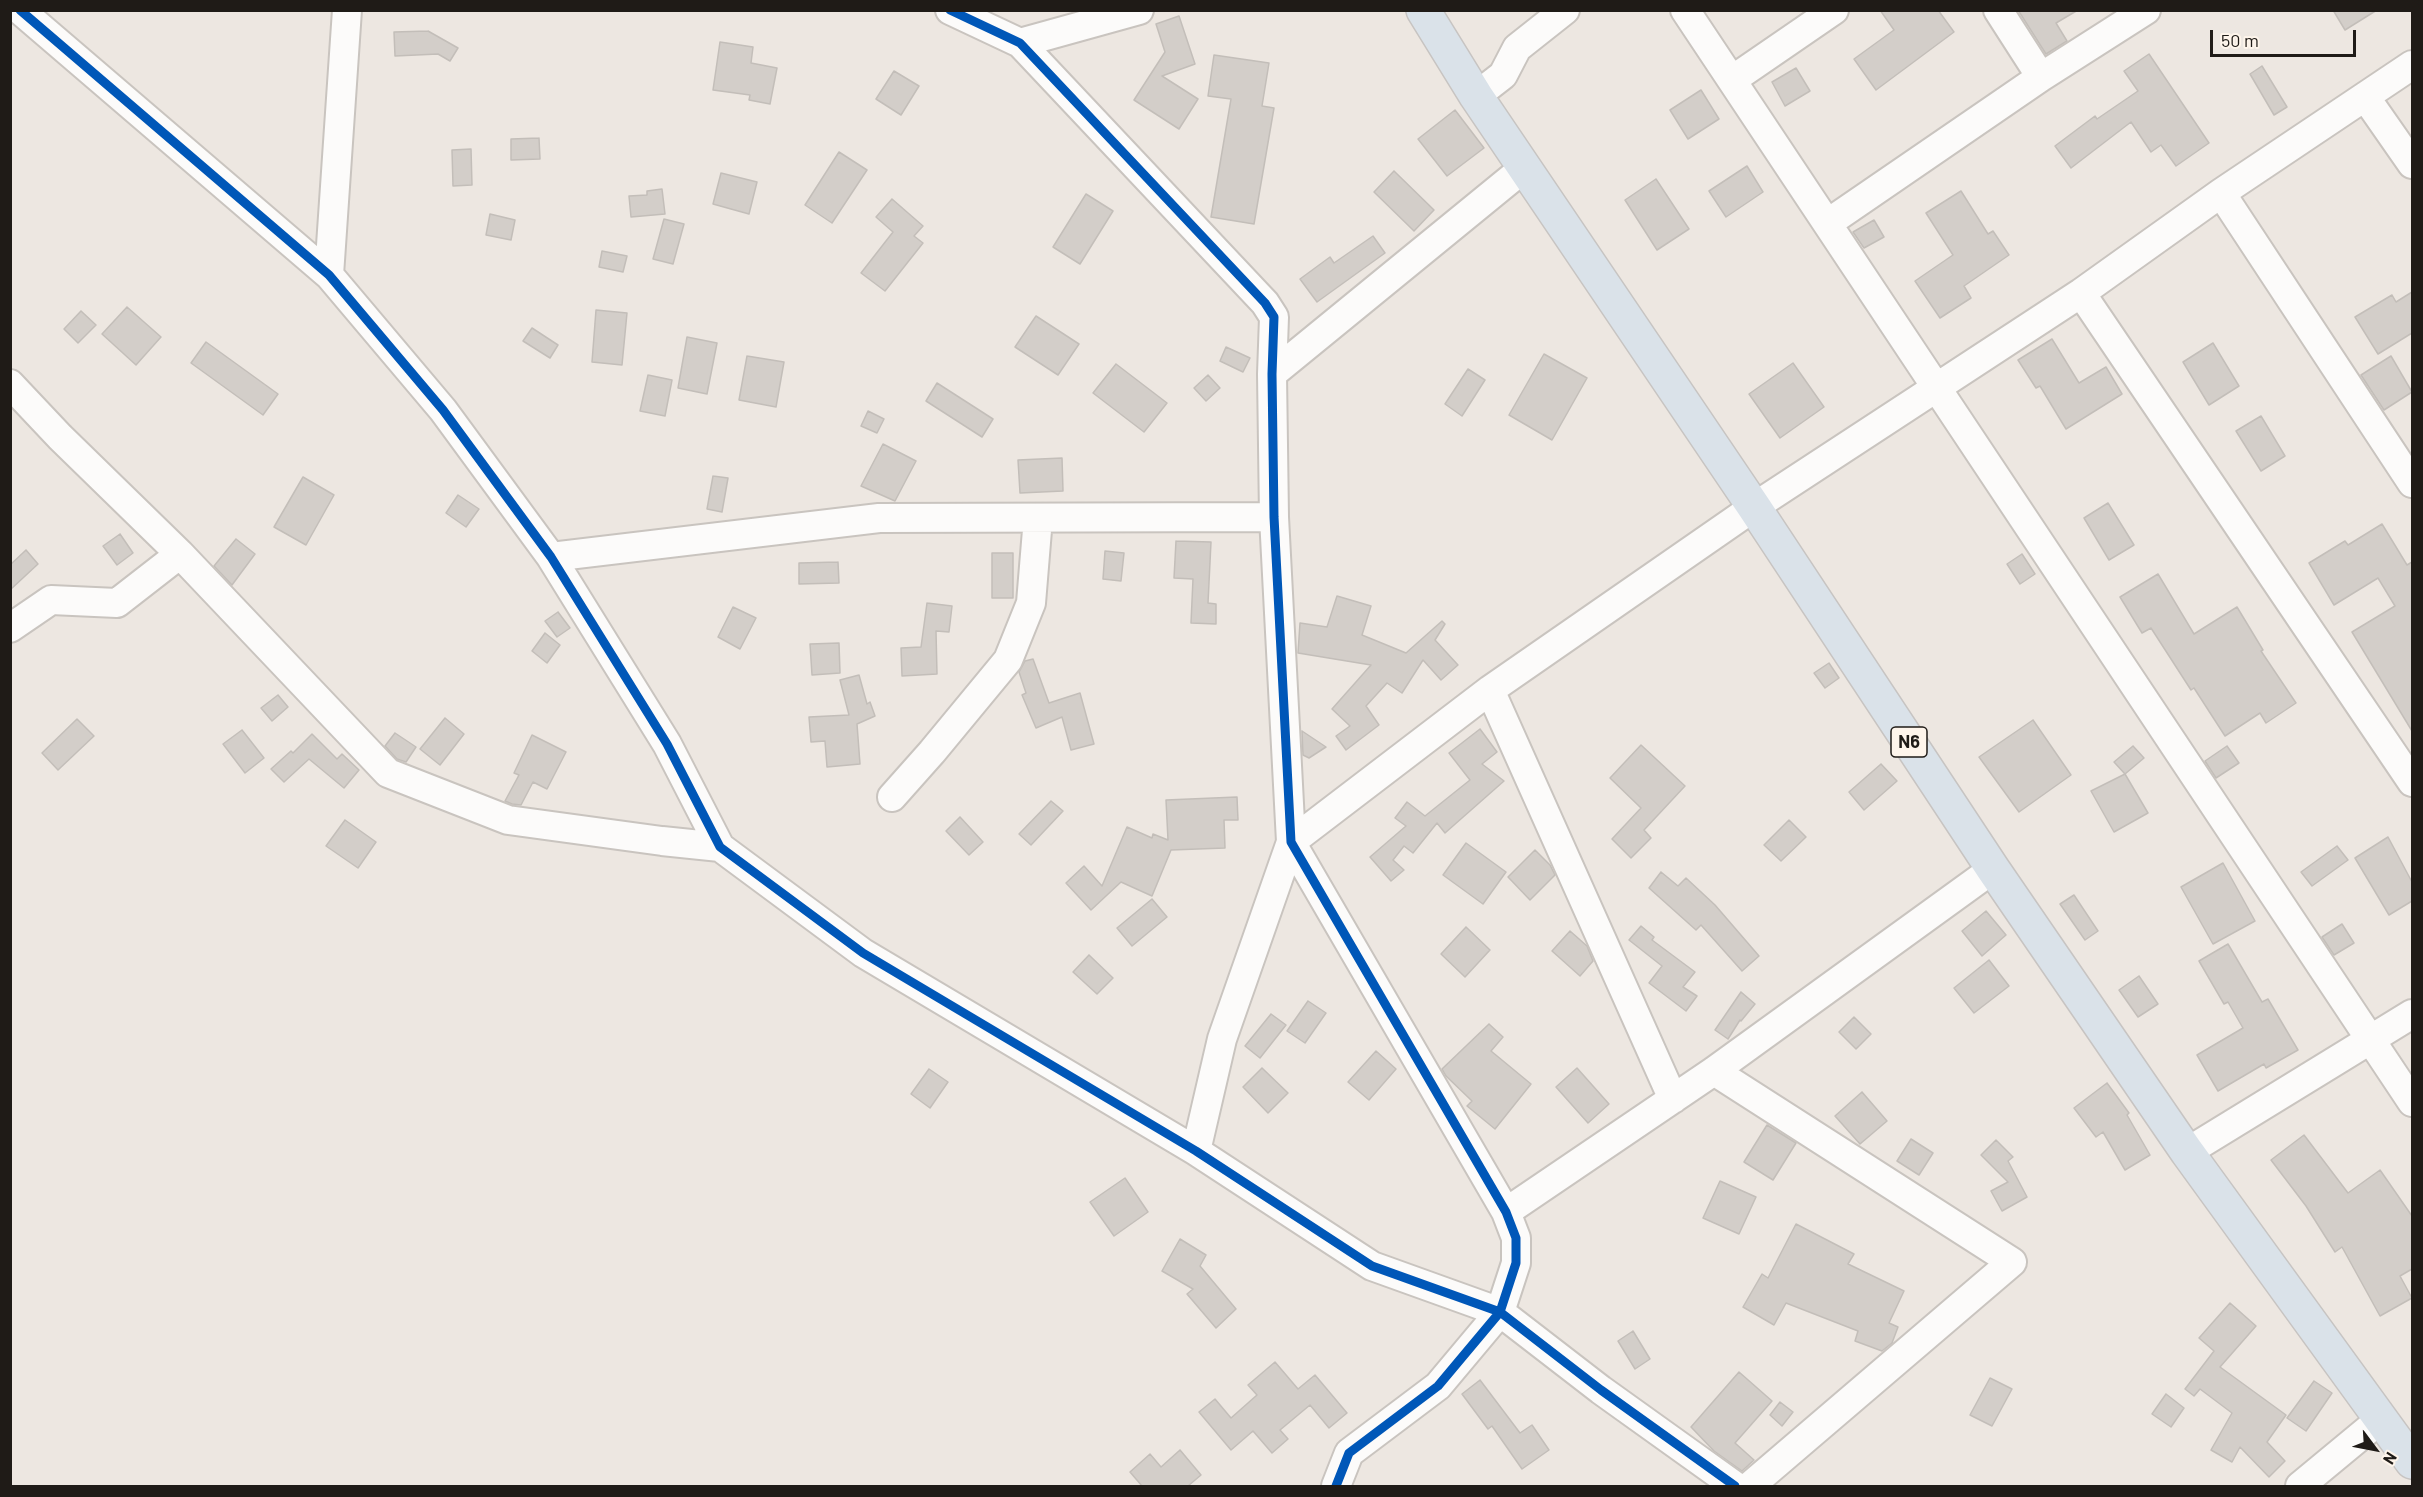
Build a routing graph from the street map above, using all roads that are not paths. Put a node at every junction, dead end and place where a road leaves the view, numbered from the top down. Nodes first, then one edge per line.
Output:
1 (20, 10) edge
2 (346, 10) edge
3 (950, 10) edge
4 (1139, 10) edge
5 (1423, 10) edge
6 (1565, 10) edge
7 (1685, 10) edge
8 (1834, 10) edge
9 (1998, 10) edge
10 (2146, 10) edge
11 (1020, 43) junction
12 (2412, 65) edge
13 (2041, 77) junction
14 (1731, 80) junction
15 (1476, 96) junction
16 (2366, 98) junction
17 (2412, 164) edge
18 (1524, 168) junction
19 (2221, 194) junction
20 (1828, 223) junction
21 (328, 275) junction
22 (2081, 292) junction
23 (1272, 374) junction
24 (10, 384) edge
25 (1937, 387) junction
26 (2412, 483) edge
27 (1754, 507) junction
28 (1274, 517) junction
29 (1038, 518) junction
30 (180, 554) junction
31 (551, 557) junction
32 (10, 628) edge
33 (1490, 690) junction
34 (2412, 782) edge
35 (892, 797) dead end
36 (1291, 842) junction
37 (720, 847) junction
38 (1993, 869) junction
39 (2412, 1014) edge
40 (2371, 1041) junction
41 (1714, 1071) junction
42 (1673, 1099) junction
43 (2412, 1102) edge
44 (1196, 1151) junction
45 (2187, 1152) junction
46 (1506, 1212) junction
47 (1500, 1312) junction
48 (2381, 1419) junction
49 (2412, 1461) edge
50 (1336, 1486) edge
51 (1735, 1486) edge
52 (1750, 1486) edge
53 (2300, 1486) edge

1 - 21 street
2 - 21 street
3 - 11 street
4 - 11 street
5 - 15 highway, N6
6 - 15 street
7 - 14 street
8 - 14 street
9 - 13 street
10 - 13 street
11 - 23 street
12 - 16 street
13 - 20 street
14 - 20 street
15 - 18 highway, N6
16 - 17 street
16 - 19 street
18 - 23 street
18 - 27 highway, N6
19 - 22 street
19 - 26 street
20 - 25 street
21 - 31 street
22 - 25 street
22 - 34 street
23 - 28 street
24 - 30 street
25 - 27 street
25 - 40 street
27 - 33 street
27 - 38 highway, N6
28 - 29 street
28 - 36 street
29 - 31 street
29 - 35 street
30 - 32 street
30 - 37 street
31 - 37 street
33 - 36 street
33 - 42 street
36 - 44 street
36 - 46 street
37 - 44 street
38 - 41 street
38 - 45 highway, N6
39 - 40 street
40 - 43 street
40 - 45 street
41 - 42 street
41 - 52 street
42 - 46 street
44 - 47 street
45 - 48 highway, N6
46 - 47 street
47 - 50 street
47 - 51 street
48 - 49 highway, N6
48 - 53 street

